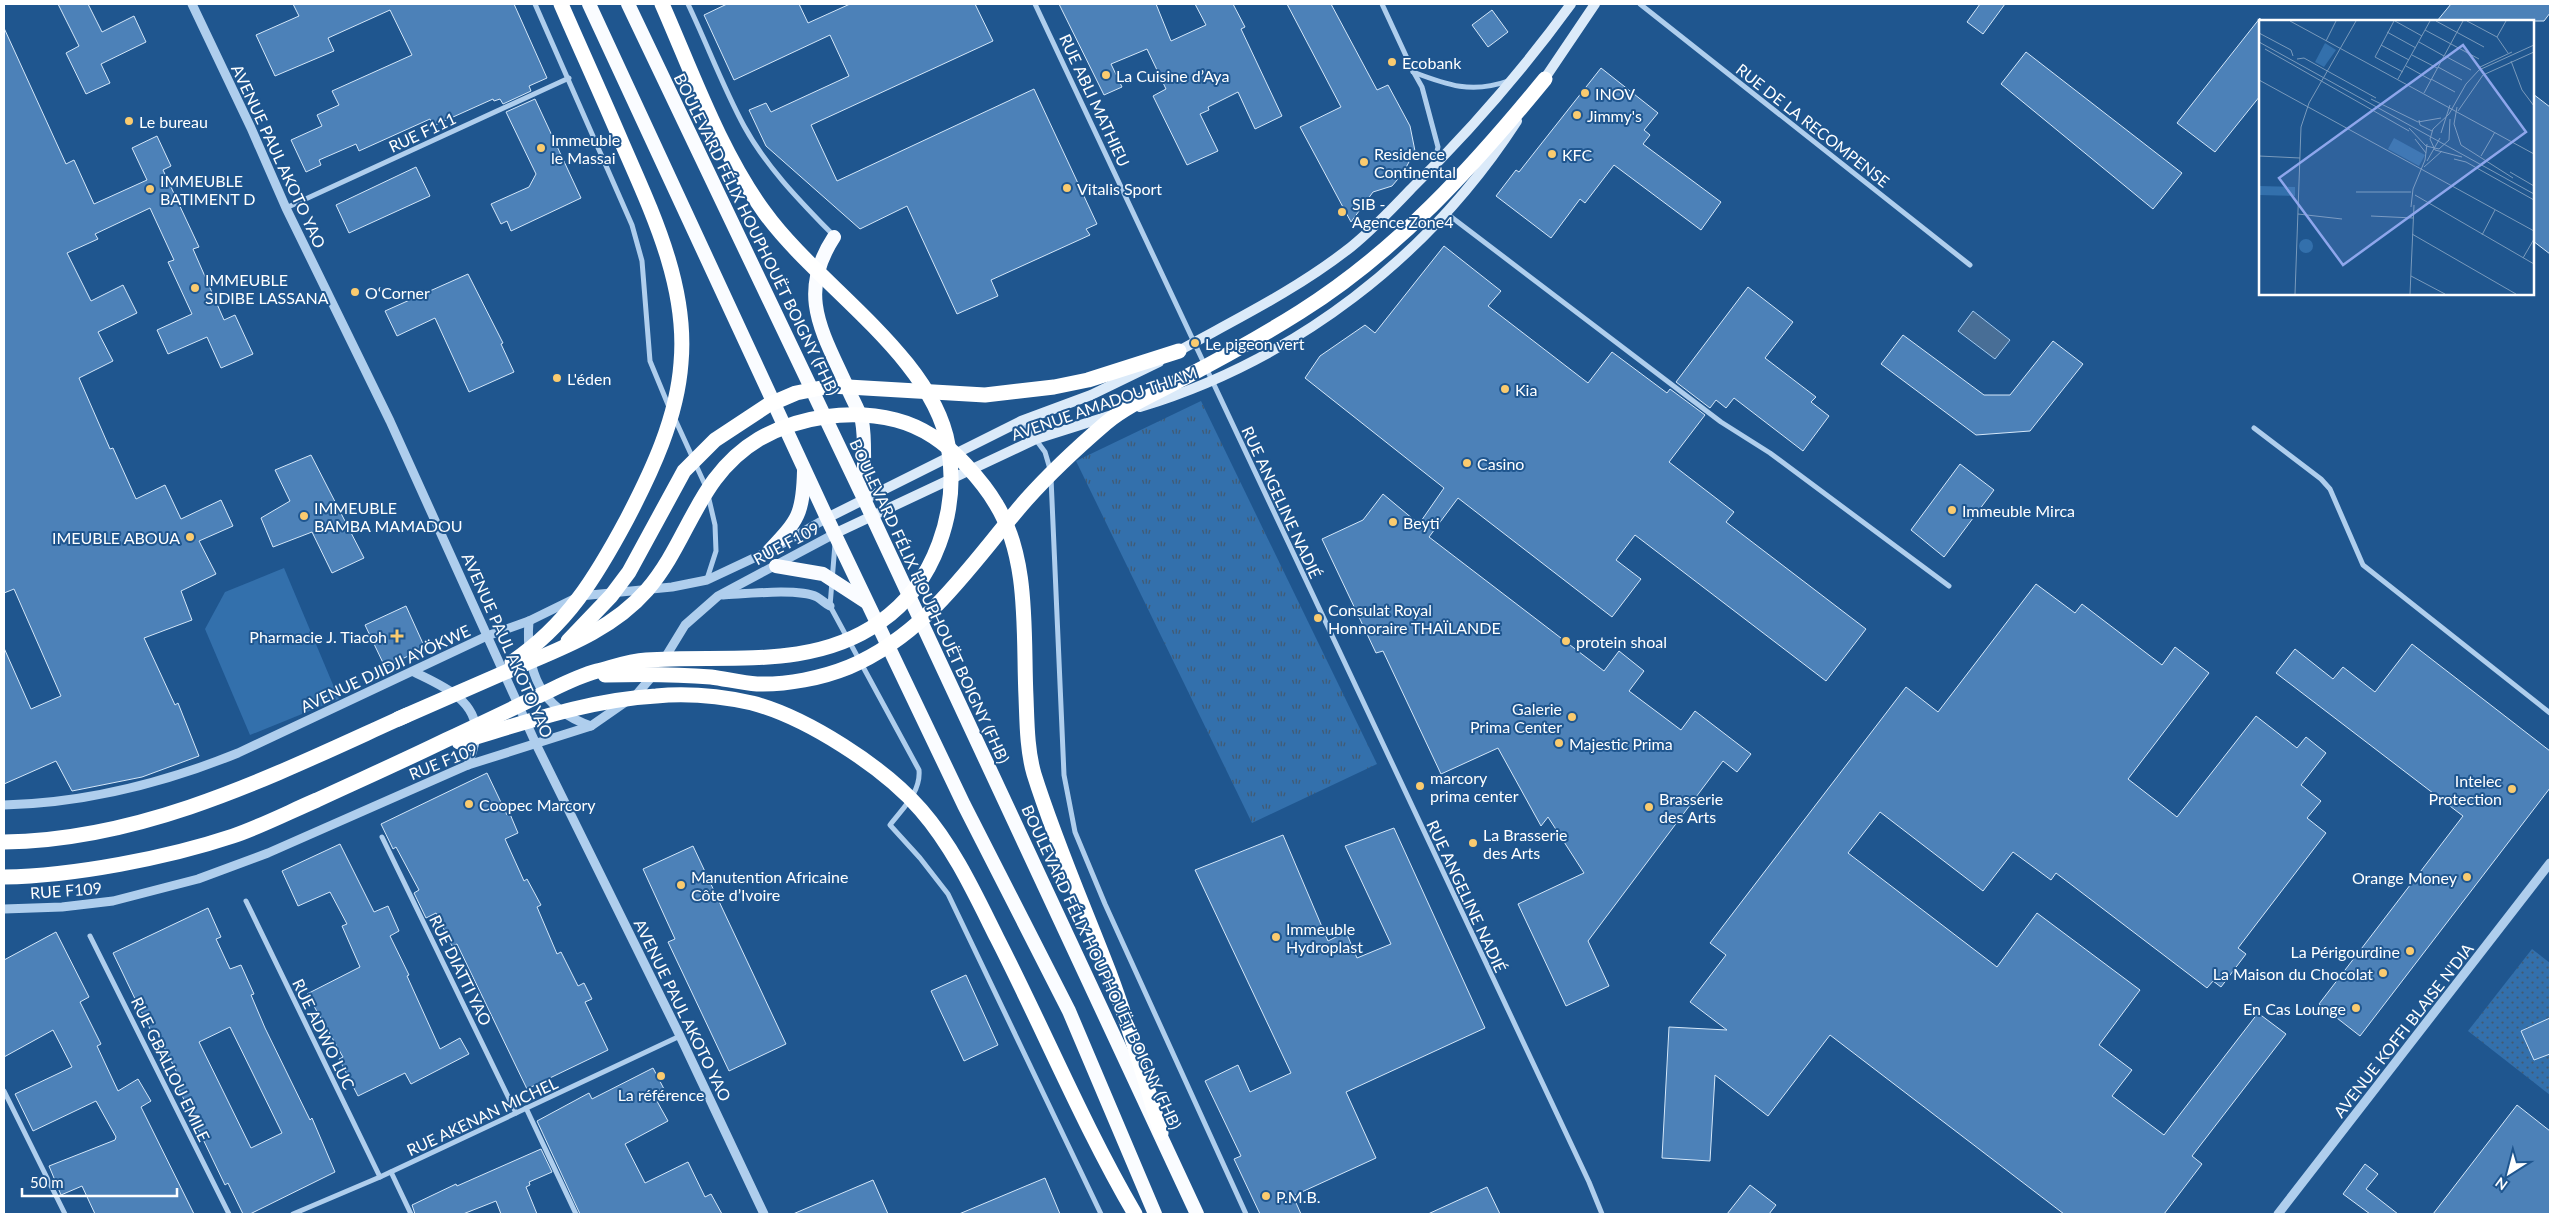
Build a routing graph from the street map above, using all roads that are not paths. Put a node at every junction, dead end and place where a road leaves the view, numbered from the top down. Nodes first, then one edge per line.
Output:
1 (192, 4) edge
2 (535, 4) edge
3 (561, 4) edge
4 (589, 4) edge
5 (628, 4) edge
6 (662, 4) edge
7 (688, 4) edge
8 (1035, 4) edge
9 (1382, 4) edge
10 (1571, 4) edge
11 (1595, 4) edge
12 (1640, 4) edge
13 (1413, 71) junction
14 (569, 78) junction
15 (1544, 79) junction
16 (1511, 80) junction
17 (1433, 168) junction
18 (286, 208) junction
19 (1446, 213) junction
20 (834, 237) joint
21 (1970, 265) dead end
22 (1195, 343) junction
23 (1179, 351) junction
24 (1212, 382) junction
25 (1021, 421) junction
26 (2254, 428) dead end
27 (1036, 439) junction
28 (804, 466) junction
29 (864, 499) junction
30 (872, 516) junction
31 (827, 518) junction
32 (836, 533) junction
33 (769, 551) junction
34 (776, 566) junction
35 (707, 580) junction
36 (832, 580) junction
37 (1949, 586) dead end
38 (718, 596) junction
39 (867, 602) junction
40 (830, 606) junction
41 (529, 621) junction
42 (487, 636) junction
43 (562, 648) junction
44 (414, 672) junction
45 (581, 676) junction
46 (2550, 713) edge
47 (398, 719) junction
48 (591, 726) junction
49 (536, 744) junction
50 (415, 755) junction
51 (468, 765) junction
52 (4, 804) edge
53 (382, 837) dead end
54 (4, 842) edge
55 (2550, 864) edge
56 (4, 877) edge
57 (246, 901) dead end
58 (4, 908) edge
59 (90, 936) dead end
60 (680, 1036) junction
61 (4, 1091) edge
62 (526, 1108) junction
63 (516, 1113) junction
64 (1161, 1133) junction
65 (391, 1172) junction
66 (380, 1177) junction
67 (65, 1214) edge
68 (229, 1214) edge
69 (293, 1214) edge
70 (411, 1214) edge
71 (576, 1214) edge
72 (764, 1214) edge
73 (1101, 1214) edge
74 (1135, 1214) edge
75 (1155, 1214) edge
76 (1197, 1214) edge
77 (1246, 1214) edge
78 (1602, 1214) edge
79 (2278, 1214) edge

1 - 18 street, AVENUE PAUL AKOTO YAO
2 - 14 street
3 - 47 highway
4 - 28 highway
5 - 29 highway, BOULEVARD FÉLIX HOUPHOUËT BOIGNY (FHB)
6 - 45 highway
7 - 20 street
8 - 22 street, RUE ABLI MATHIEU
9 - 13 street
10 - 16 main road, AVENUE AMADOU THIAM
11 - 15 main road, AVENUE AMADOU THIAM
12 - 21 street, RUE DE LA RECOMPENSE
13 - 16 street
13 - 17 street
14 - 18 street, RUE F111
14 - 35 street
15 - 19 main road, AVENUE AMADOU THIAM
15 - 45 highway
16 - 17 main road, AVENUE AMADOU THIAM
17 - 22 main road, AVENUE AMADOU THIAM
18 - 42 street, AVENUE PAUL AKOTO YAO
19 - 24 main road, AVENUE AMADOU THIAM
19 - 37 street
20 - 29 highway
22 - 23 main road, AVENUE AMADOU THIAM
22 - 24 street, RUE ANGELINE NADIÉ
23 - 25 main road, AVENUE AMADOU THIAM
23 - 43 highway
24 - 27 main road, AVENUE AMADOU THIAM
24 - 78 street, RUE ANGELINE NADIÉ
25 - 27 street
25 - 29 main road, AVENUE AMADOU THIAM
26 - 46 street
27 - 30 main road, AVENUE AMADOU THIAM
27 - 77 street
28 - 31 highway
28 - 33 highway
29 - 30 highway, BOULEVARD FÉLIX HOUPHOUËT BOIGNY (FHB)
29 - 31 main road, AVENUE AMADOU THIAM
30 - 32 main road, AVENUE AMADOU THIAM
30 - 64 highway, BOULEVARD FÉLIX HOUPHOUËT BOIGNY (FHB)
31 - 32 highway
31 - 33 street, AVENUE DJIDJI AYÖKWE
32 - 34 street, RUE F109
32 - 36 street
32 - 39 highway
33 - 35 street, AVENUE DJIDJI AYÖKWE
34 - 36 highway
34 - 38 street, RUE F109
35 - 41 street, AVENUE DJIDJI AYÖKWE
36 - 39 highway
36 - 40 street
38 - 40 street
38 - 48 street, RUE F109
39 - 75 highway
40 - 73 street
41 - 42 street, AVENUE DJIDJI AYÖKWE
41 - 48 street
42 - 44 street, AVENUE DJIDJI AYÖKWE
42 - 49 street, AVENUE PAUL AKOTO YAO
43 - 47 highway
43 - 64 highway
44 - 51 street
44 - 52 street, AVENUE DJIDJI AYÖKWE
45 - 50 highway
47 - 54 highway
48 - 49 street, RUE F109
49 - 51 street, RUE F109
49 - 60 street, AVENUE PAUL AKOTO YAO
50 - 56 highway
50 - 74 highway
51 - 58 street, RUE F109
53 - 63 street, RUE DIATTI YAO
55 - 79 street, AVENUE KOFFI BLAISE N'DIA
57 - 66 street, RUE ADWO LUC
59 - 68 street, RUE GBALLOU EMILE
60 - 62 street, RUE AKENAN MICHEL
60 - 72 street, AVENUE PAUL AKOTO YAO
61 - 67 street
62 - 63 street, RUE AKENAN MICHEL
62 - 71 street
63 - 65 street, RUE AKENAN MICHEL
64 - 76 highway, BOULEVARD FÉLIX HOUPHOUËT BOIGNY (FHB)
65 - 66 street, RUE AKENAN MICHEL
65 - 70 street
66 - 69 street, RUE AKENAN MICHEL

